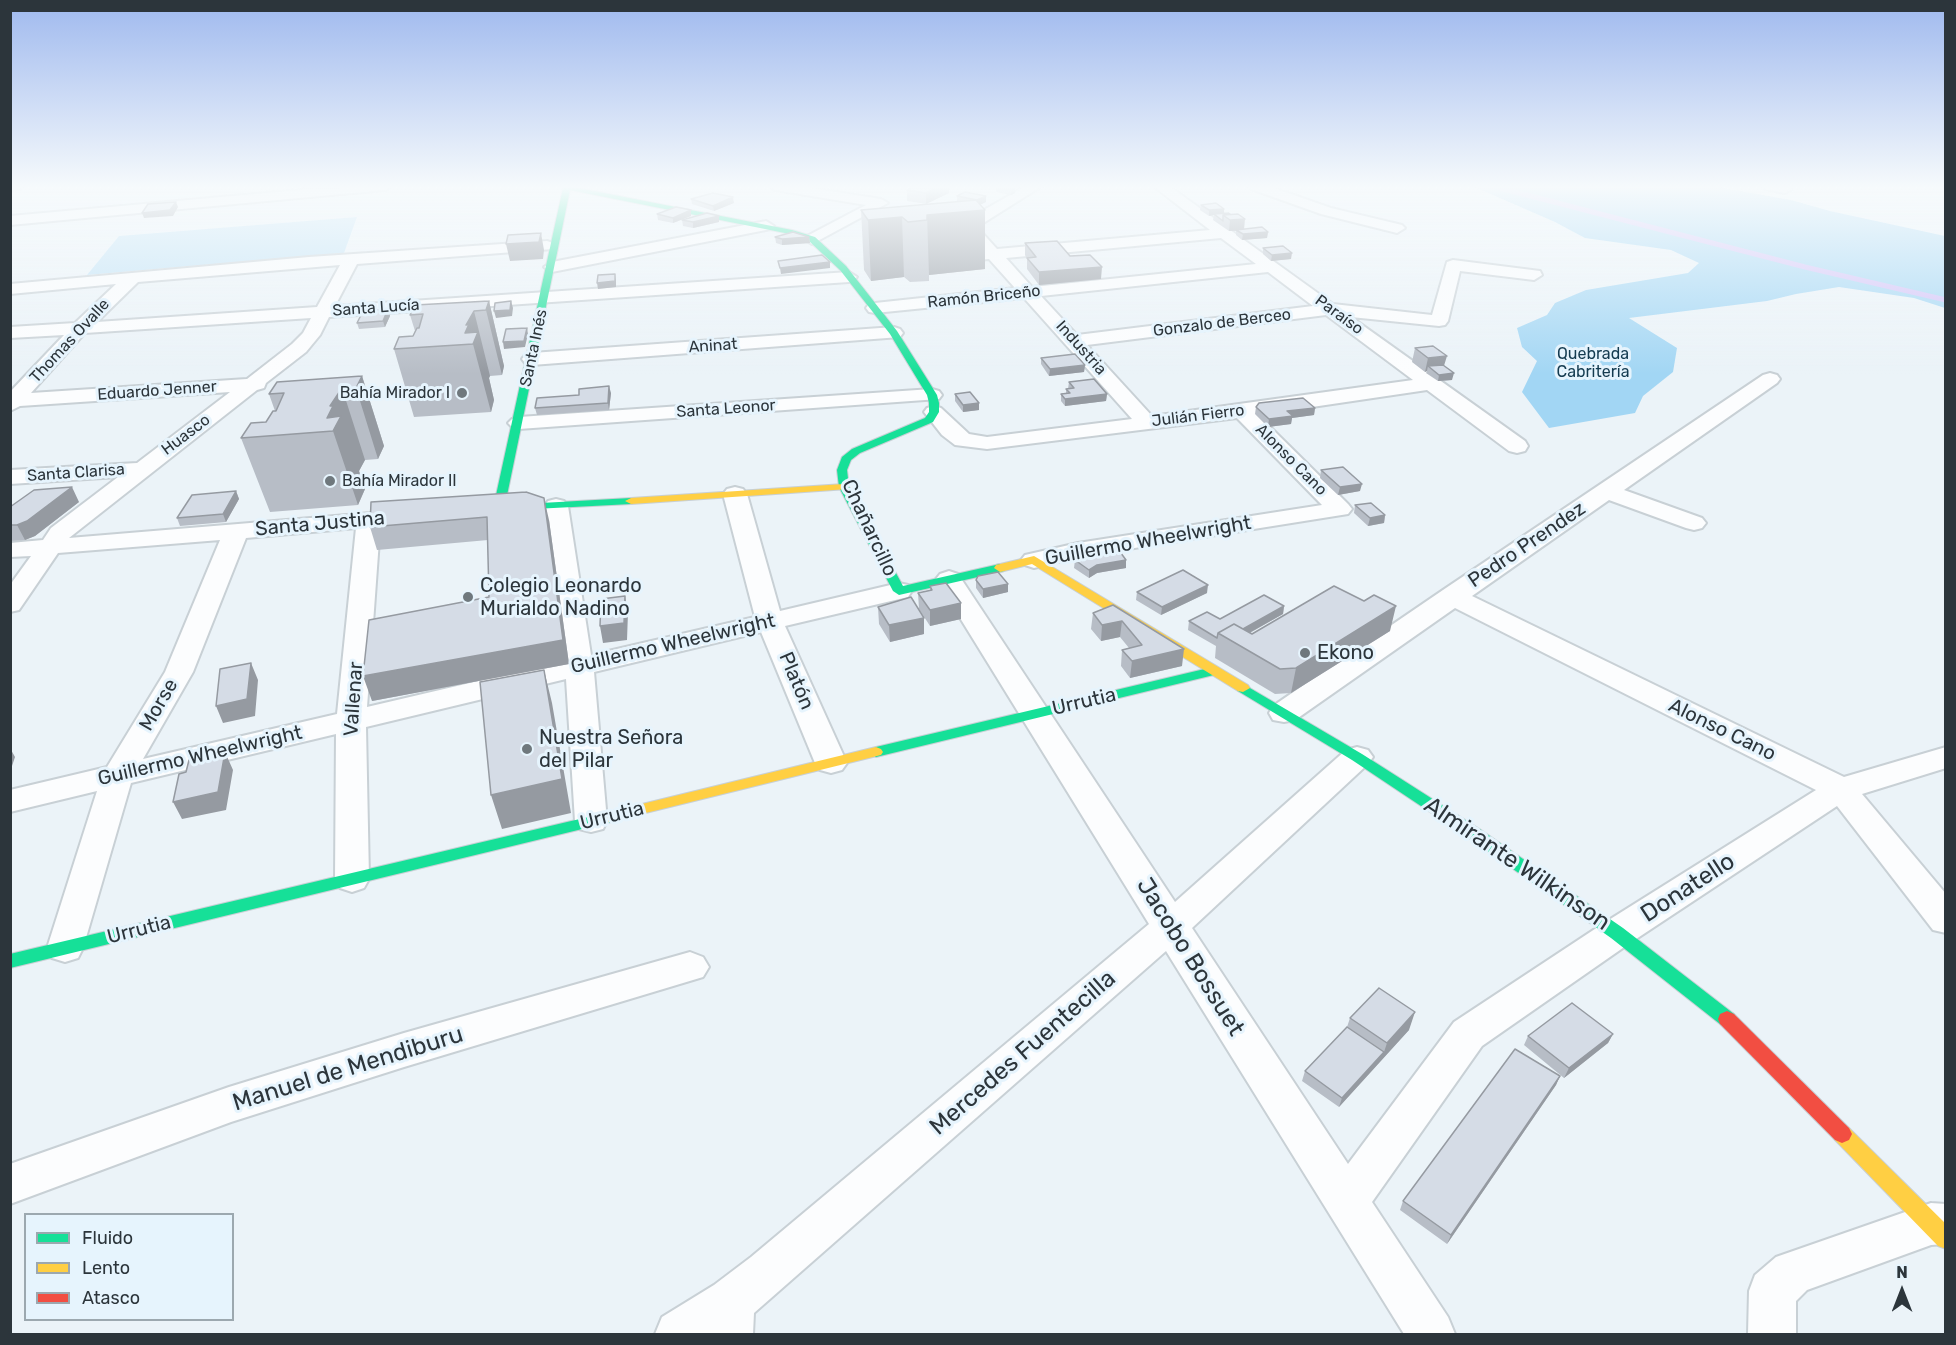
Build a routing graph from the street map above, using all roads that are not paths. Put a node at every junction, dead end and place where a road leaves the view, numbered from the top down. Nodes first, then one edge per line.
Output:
1 (499, 249) edge
2 (554, 249) edge
3 (647, 249) edge
4 (824, 249) edge
5 (990, 249) edge
6 (1051, 249) edge
7 (1246, 249) edge
8 (994, 254) junction
9 (351, 259) junction
10 (936, 259) dead end
11 (866, 266) dead end
12 (552, 267) junction
13 (1271, 267) junction
14 (846, 272) junction
15 (1534, 275) dead end
16 (132, 279) junction
17 (10, 289) edge
18 (1029, 292) junction
19 (545, 297) junction
20 (875, 308) junction
21 (1331, 309) junction
22 (322, 312) junction
23 (80, 328) junction
24 (10, 333) edge
25 (894, 333) junction
26 (1075, 341) junction
27 (532, 358) junction
28 (1770, 379) dead end
29 (285, 382) edge
30 (1432, 383) junction
31 (255, 384) junction
32 (12, 402) edge
33 (933, 403) junction
34 (1242, 411) junction
35 (519, 423) junction
36 (1147, 423) junction
37 (1517, 446) dead end
38 (142, 469) junction
39 (10, 477) edge
40 (844, 487) junction
41 (1605, 491) junction
42 (735, 494) junction
43 (556, 506) junction
44 (1340, 509) joint
45 (435, 515) edge
46 (369, 520) junction
47 (1694, 523) dead end
48 (236, 531) junction
49 (51, 546) junction
50 (10, 550) edge
51 (1034, 560) junction
52 (949, 579) junction
53 (899, 591) junction
54 (1452, 596) junction
55 (10, 604) edge
56 (770, 622) junction
57 (579, 666) junction
58 (1213, 671) junction
59 (1284, 713) junction
60 (1035, 714) junction
61 (351, 720) junction
62 (1357, 757) junction
63 (1946, 757) edge
64 (831, 763) junction
65 (117, 777) junction
66 (1840, 789) junction
67 (10, 801) edge
68 (591, 821) junction
69 (352, 879) junction
70 (1946, 920) edge
71 (1170, 927) junction
72 (1617, 933) junction
73 (65, 948) junction
74 (10, 961) edge
75 (690, 967) dead end
76 (10, 1184) edge
77 (1346, 1202) junction
78 (1941, 1229) edge
79 (730, 1318) edge
80 (679, 1335) edge
81 (1431, 1335) edge
82 (1772, 1335) edge

1 - 9 street
2 - 12 street, Santa Inés
3 - 12 street
4 - 14 street
5 - 8 street, Industria
6 - 8 street
7 - 13 street, Paraíso
8 - 10 street
8 - 18 street, Industria
9 - 16 street
9 - 22 street, Huasco
11 - 14 street, Santa Lucía
12 - 19 street, Santa Inés
13 - 18 street, Ramón Briceño
13 - 21 street, Paraíso
14 - 19 street, Santa Lucía
14 - 20 street
15 - 21 street, Gonzalo de Berceo
16 - 17 street
16 - 23 street, Thomas Ovalle
18 - 20 street, Ramón Briceño
18 - 26 street, Industria
19 - 22 street, Santa Lucía
19 - 27 street, Santa Inés
20 - 25 street
21 - 26 street, Gonzalo de Berceo
21 - 30 street, Paraíso
22 - 23 street, Santa Lucía
22 - 31 street, Huasco
23 - 24 street, Santa Lucía
23 - 32 street, Thomas Ovalle
25 - 27 street, Aninat
25 - 33 street
26 - 36 street, Industria
27 - 35 street, Santa Inés
28 - 41 street, Pedro Prendez
29 - 31 street, Eduardo Jenner
30 - 34 street, Julián Fierro
30 - 37 street, Paraíso
31 - 32 street, Eduardo Jenner
31 - 38 street, Huasco
33 - 35 street, Santa Leonor
33 - 36 street, Julián Fierro
33 - 40 street, Chañarcillo
34 - 36 street, Julián Fierro
34 - 44 street, Alonso Cano
35 - 43 street, Santa Inés
38 - 39 street, Santa Clarisa
38 - 49 street, Huasco
40 - 42 street
40 - 53 street, Chañarcillo
41 - 47 street
41 - 54 street, Pedro Prendez
42 - 43 street
42 - 56 street, Platón
43 - 57 street
44 - 51 street, Guillermo Wheelwright
45 - 46 street, Santa Justina
46 - 48 street, Santa Justina
46 - 61 street, Vallenar
48 - 49 street, Santa Justina
48 - 65 street, Morse
49 - 50 street, Santa Justina
49 - 55 street, Huasco
51 - 52 street, Guillermo Wheelwright
51 - 58 street, Almirante Wilkinson
52 - 53 street, Guillermo Wheelwright
52 - 60 street, Jacobo Bossuet
53 - 56 street, Guillermo Wheelwright
54 - 59 street, Pedro Prendez
54 - 66 street, Alonso Cano
56 - 57 street, Guillermo Wheelwright
56 - 64 street, Platón
57 - 61 street, Guillermo Wheelwright
57 - 68 street
58 - 59 street, Almirante Wilkinson
58 - 60 street, Urrutia
59 - 62 street, Almirante Wilkinson
60 - 64 street, Urrutia
60 - 71 street, Jacobo Bossuet
61 - 65 street, Guillermo Wheelwright
61 - 69 street, Vallenar
62 - 71 street, Mercedes Fuentecilla
62 - 72 street, Almirante Wilkinson
63 - 66 street, Donatello
64 - 68 street, Urrutia
65 - 67 street, Guillermo Wheelwright
65 - 73 street, Morse
66 - 70 street, Alonso Cano
66 - 72 street, Donatello
68 - 69 street, Urrutia
69 - 73 street, Urrutia
71 - 77 street, Jacobo Bossuet
71 - 79 street, Mercedes Fuentecilla
72 - 77 street, Donatello
72 - 78 street, Almirante Wilkinson
73 - 74 street, Urrutia
75 - 76 street, Manuel de Mendiburu
77 - 81 street, Jacobo Bossuet
78 - 82 street
79 - 80 street, Mercedes Fuentecilla

